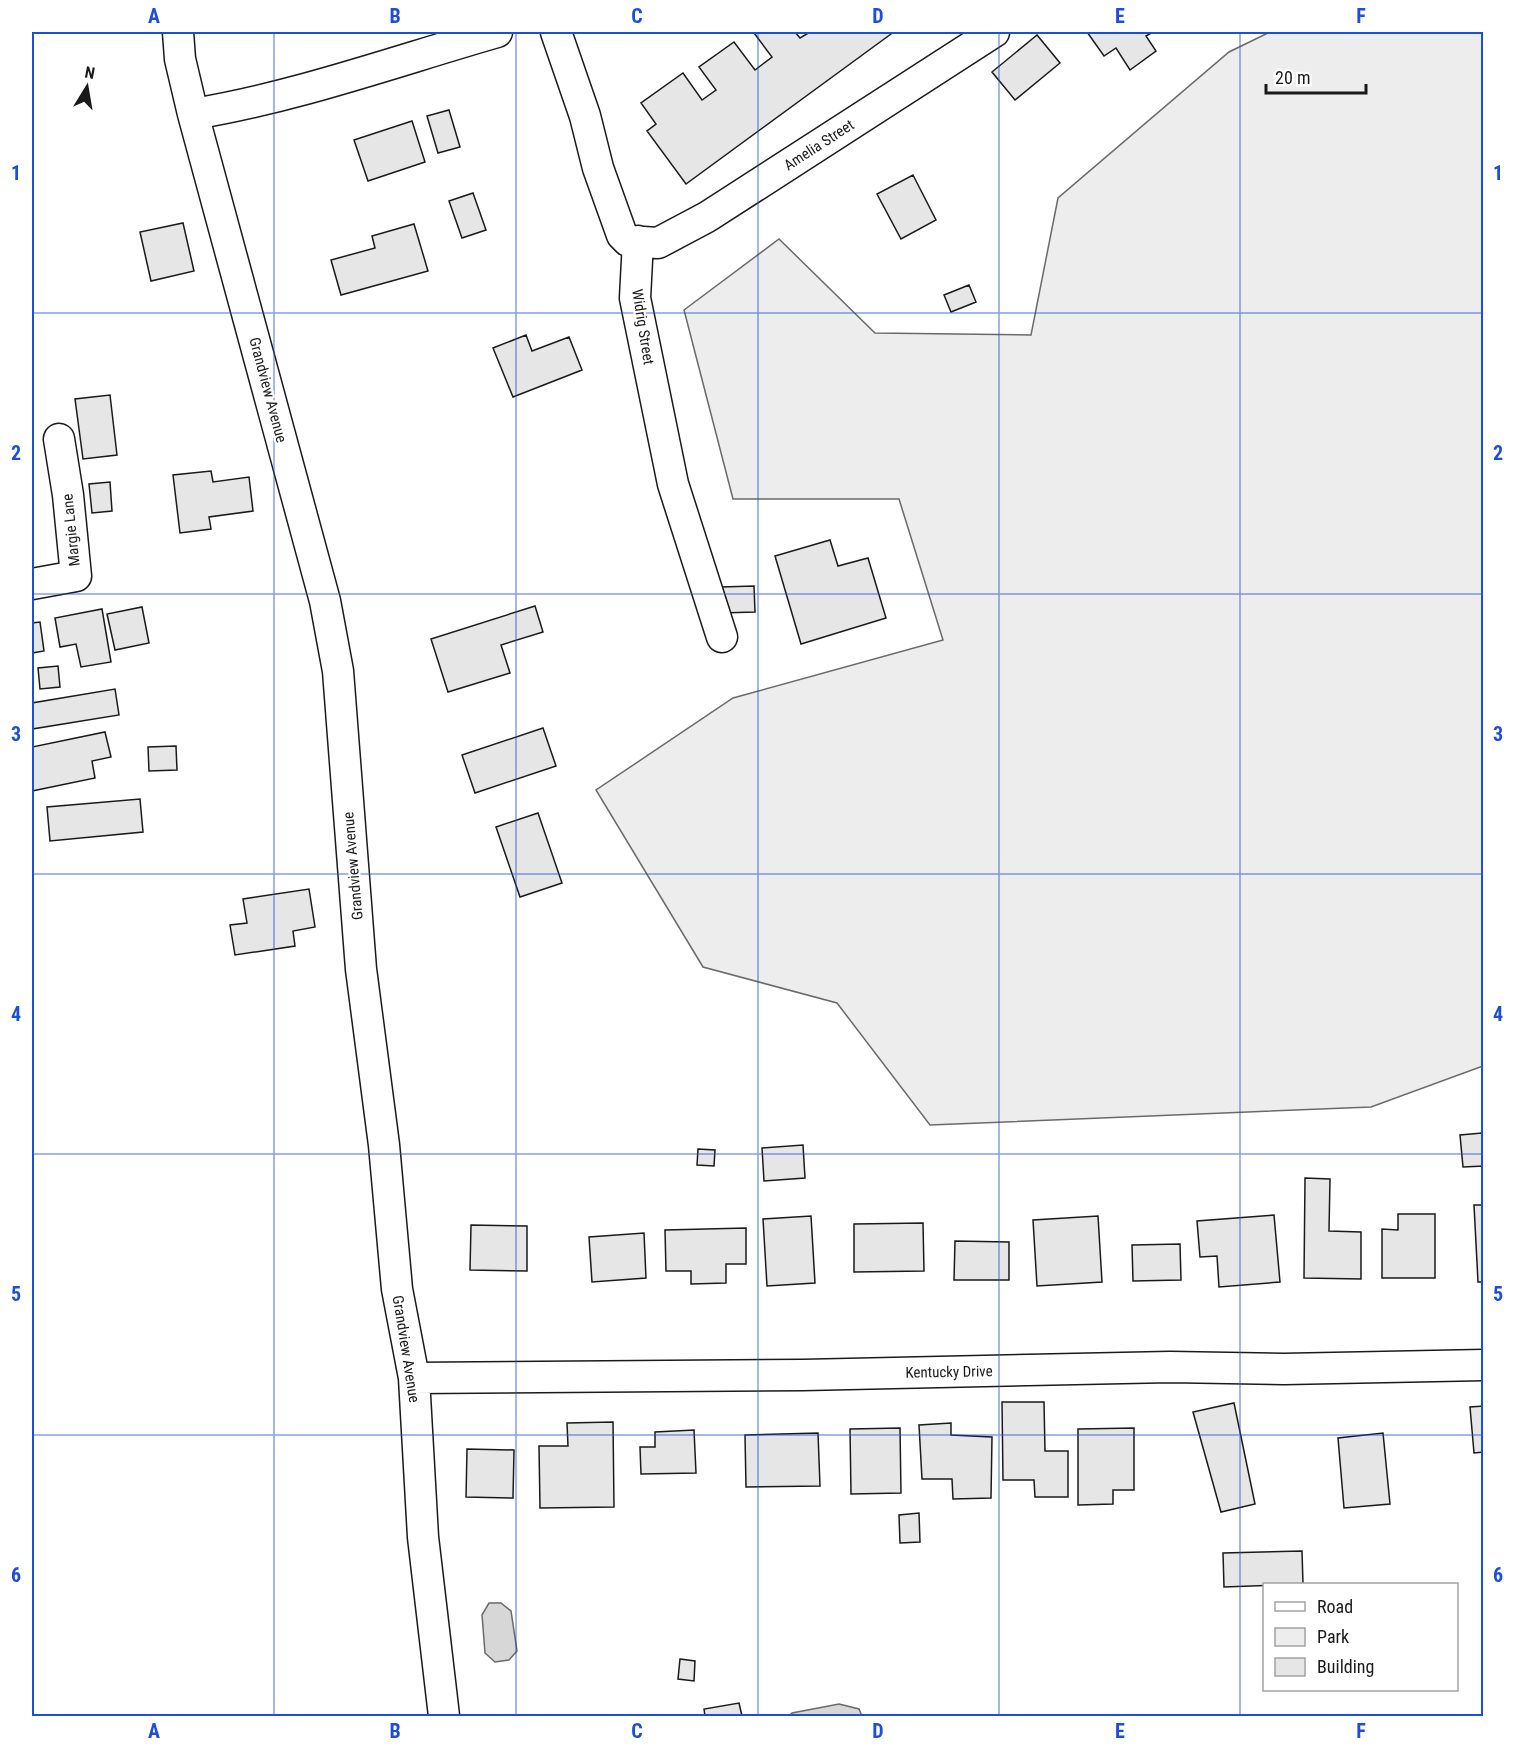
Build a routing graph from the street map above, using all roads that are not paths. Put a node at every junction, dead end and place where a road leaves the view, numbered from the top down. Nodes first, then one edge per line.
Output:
1 (178, 32) edge
2 (496, 32) edge
3 (556, 32) edge
4 (994, 32) edge
5 (193, 114) junction
6 (638, 241) junction
7 (59, 439) dead end
8 (32, 584) edge
9 (722, 637) dead end
10 (1484, 1365) edge
11 (414, 1378) junction
12 (444, 1716) edge

1 - 5 street, Grandview Avenue
2 - 5 street
3 - 6 street
4 - 6 street, Amelia Street
5 - 11 street, Grandview Avenue
6 - 9 street, Widrig Street
7 - 8 street, Margie Lane
10 - 11 street, Kentucky Drive
11 - 12 street, Grandview Avenue

